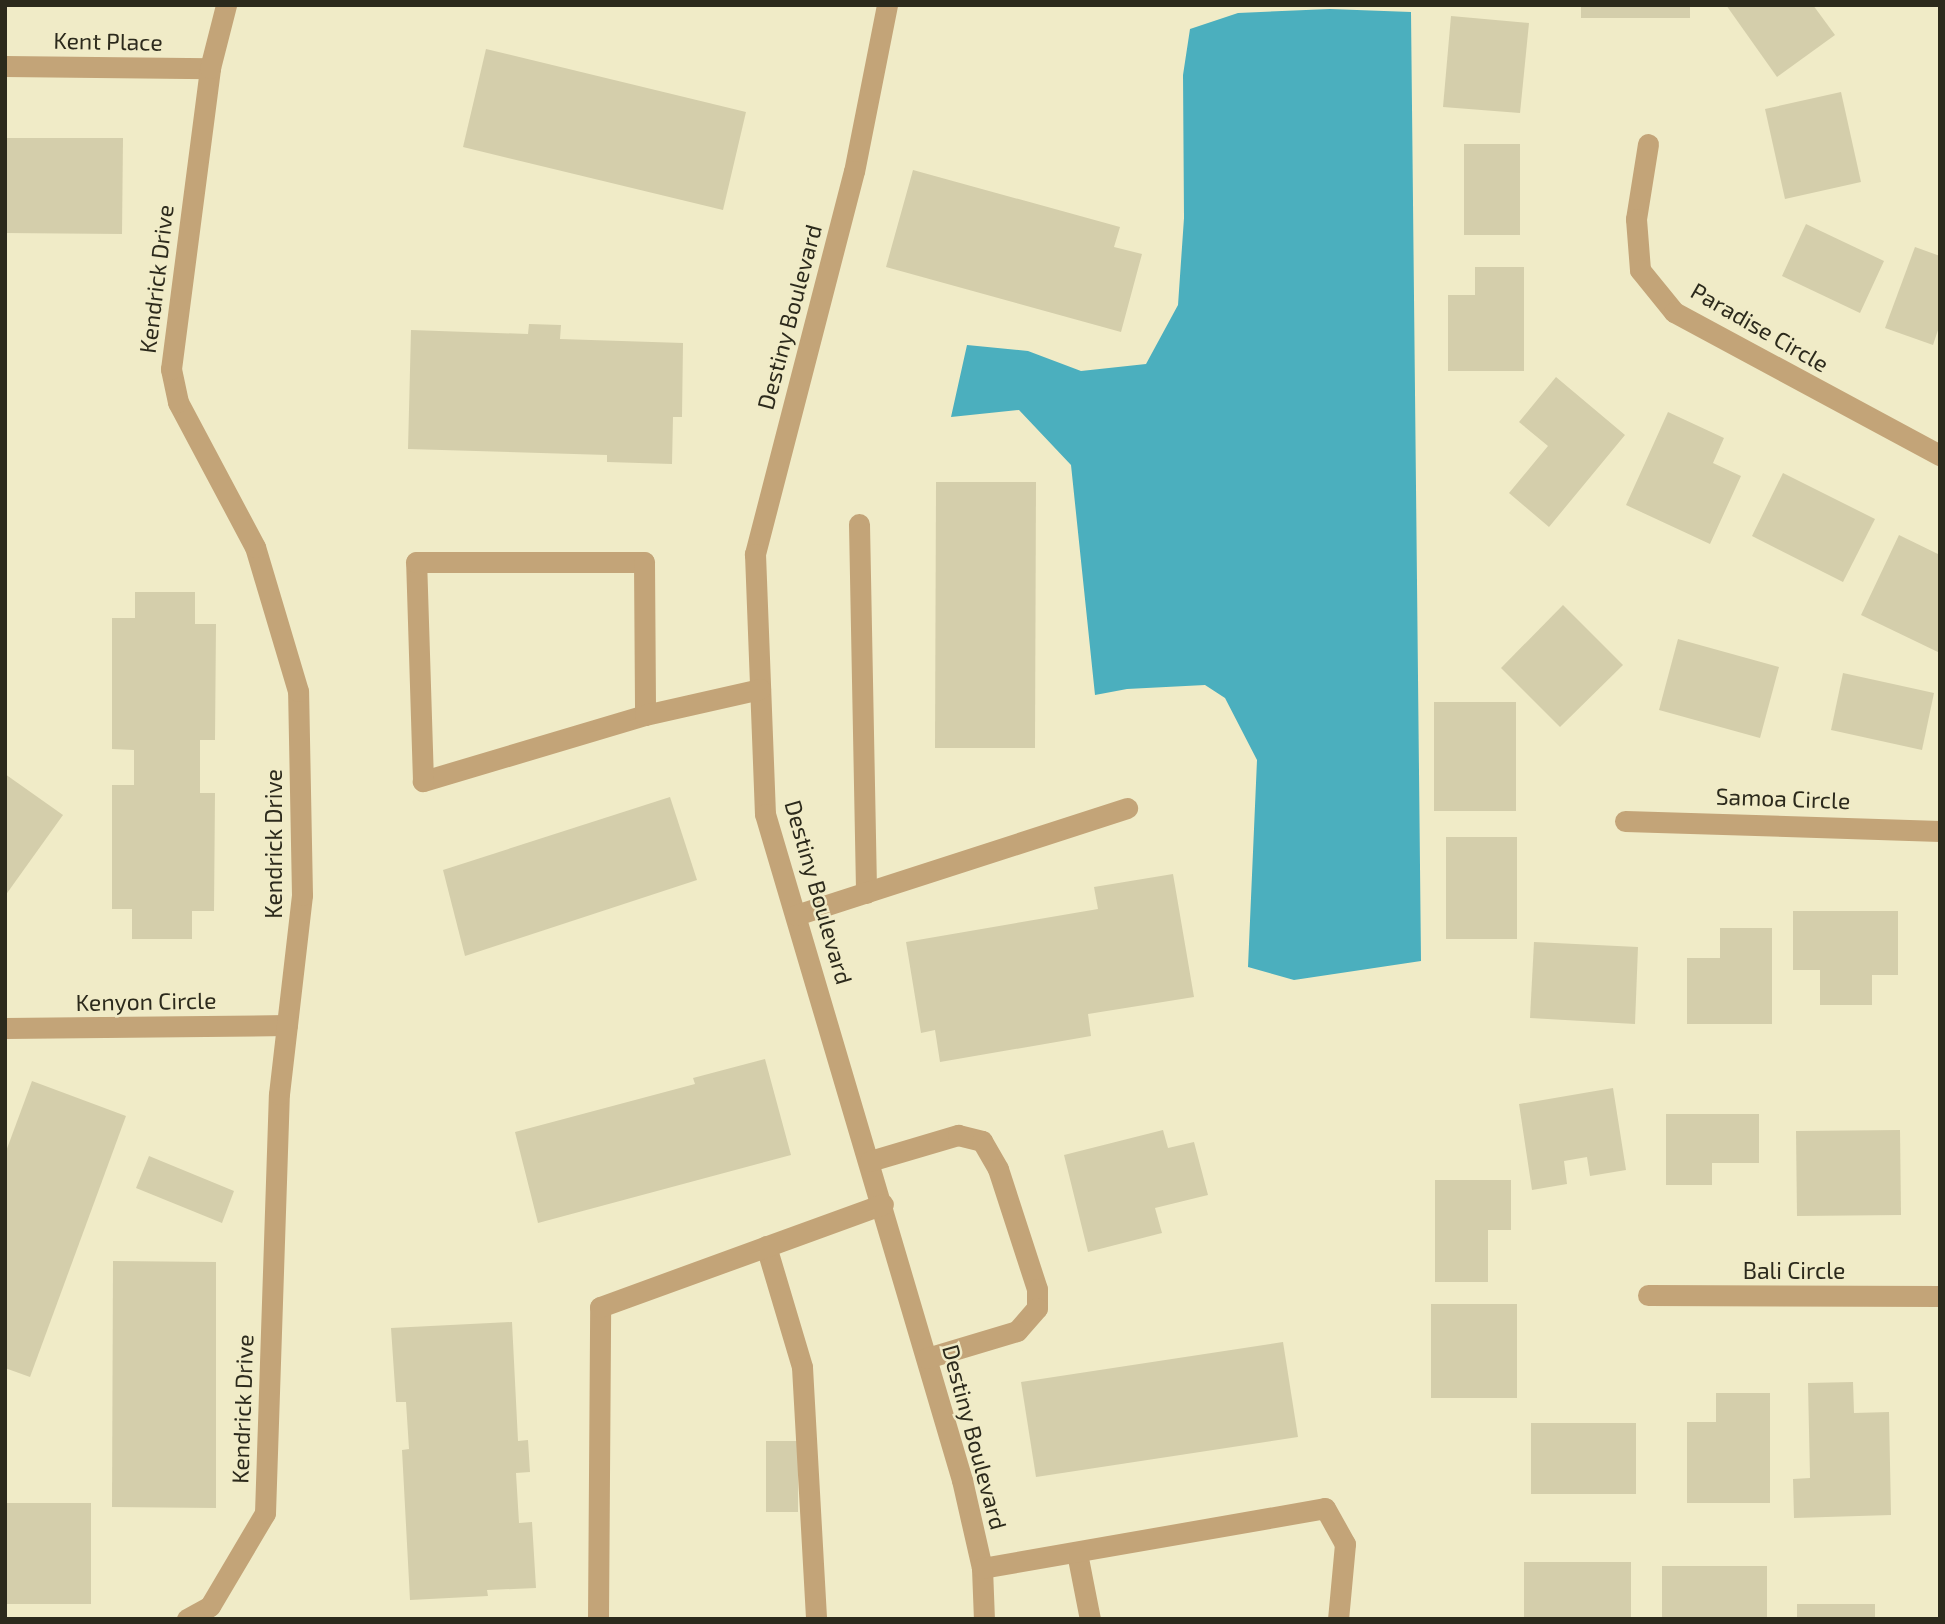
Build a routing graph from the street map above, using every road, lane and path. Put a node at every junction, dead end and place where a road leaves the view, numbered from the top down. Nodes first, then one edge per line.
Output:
1 (226, 5) edge
2 (887, 5) edge
3 (5, 66) edge
4 (210, 68) junction
5 (1648, 144) dead end
6 (1940, 455) edge
7 (859, 524) dead end
8 (760, 689) junction
9 (645, 715) junction
10 (1127, 808) dead end
11 (1625, 821) dead end
12 (1940, 831) edge
13 (866, 893) junction
14 (796, 915) junction
15 (287, 1025) junction
16 (5, 1028) edge
17 (870, 1161) junction
18 (883, 1204) junction
19 (766, 1246) junction
20 (1648, 1295) dead end
21 (1940, 1296) edge
22 (927, 1358) junction
23 (1077, 1553) junction
24 (982, 1568) junction
25 (187, 1619) edge
26 (598, 1619) edge
27 (816, 1619) edge
28 (984, 1619) edge
29 (1090, 1619) edge
30 (1338, 1619) edge

1 - 4 street, Kendrick Drive
2 - 8 street, Destiny Boulevard
3 - 4 street, Kent Place
4 - 15 street, Kendrick Drive
5 - 6 street, Paradise Circle
7 - 13 street
8 - 9 street
8 - 14 street, Destiny Boulevard
9 - 9 street
10 - 13 street
11 - 12 street, Samoa Circle
13 - 14 street
14 - 17 street, Destiny Boulevard
15 - 16 street, Kenyon Circle
15 - 25 street, Kendrick Drive
17 - 18 street, Destiny Boulevard
17 - 22 street
18 - 19 street
18 - 22 street, Destiny Boulevard
19 - 26 street
19 - 27 street
20 - 21 street, Bali Circle
22 - 24 street, Destiny Boulevard
23 - 24 street
23 - 29 street
23 - 30 street
24 - 28 street, Destiny Boulevard

